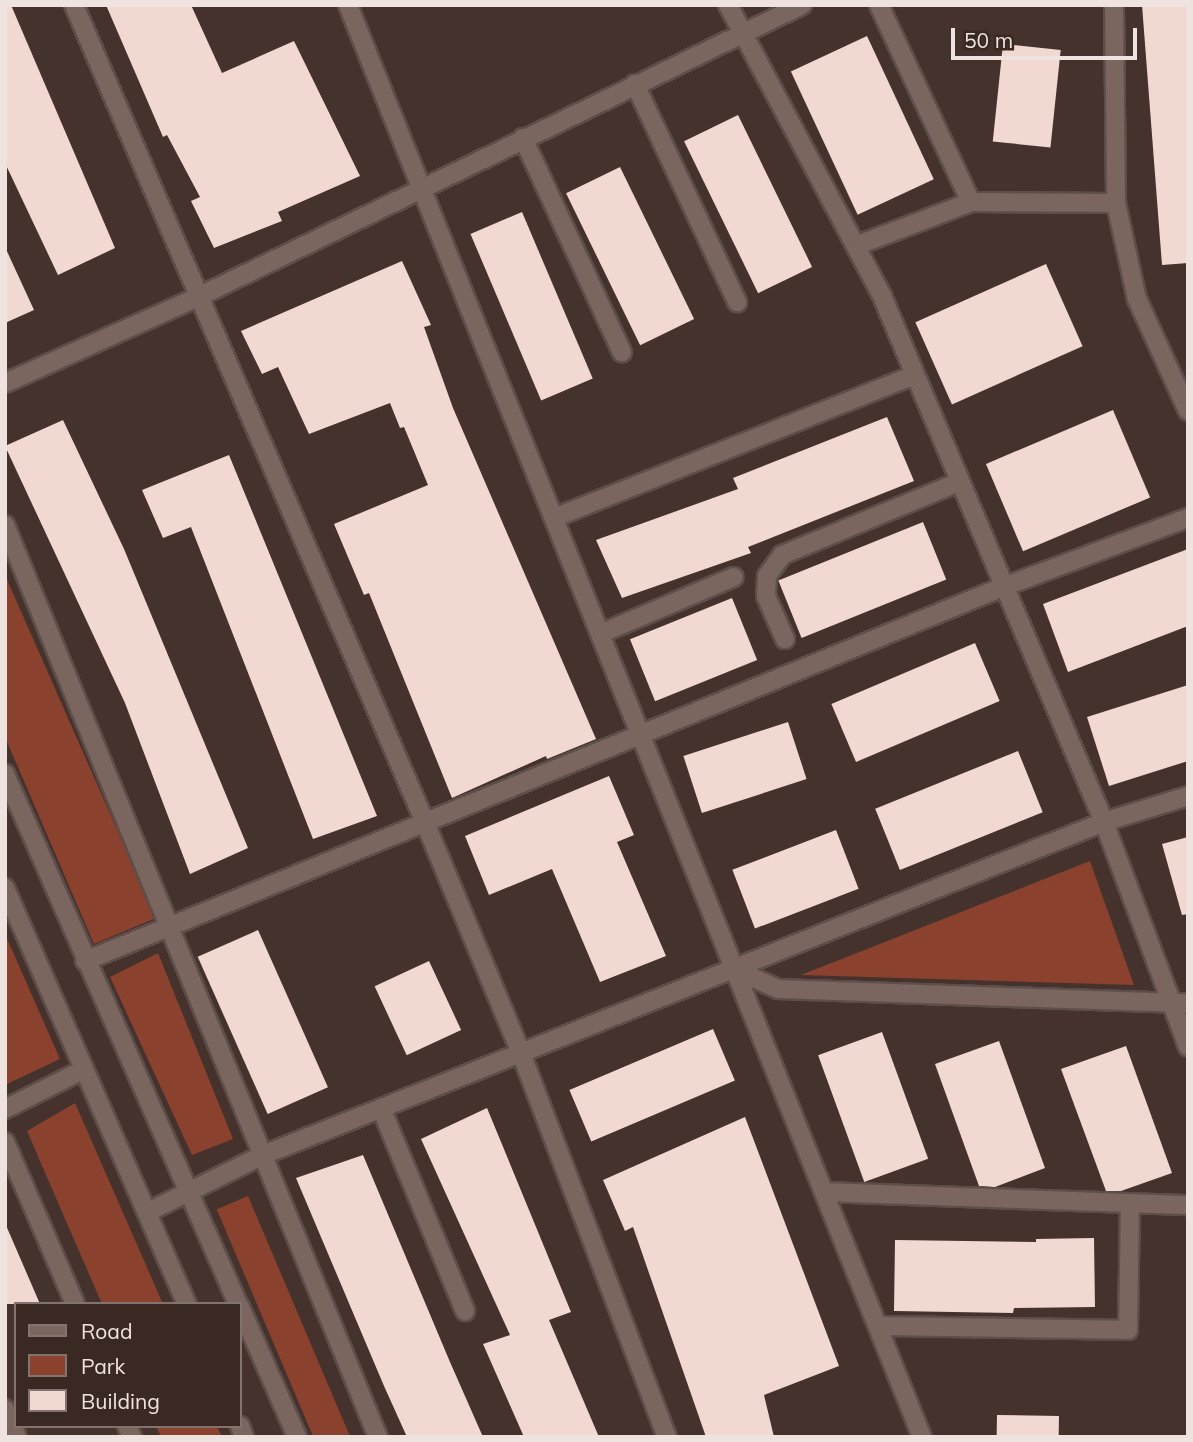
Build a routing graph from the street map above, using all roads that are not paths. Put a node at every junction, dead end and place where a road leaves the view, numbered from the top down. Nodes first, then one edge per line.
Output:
1 (74, 5) edge
2 (348, 5) edge
3 (728, 5) edge
4 (802, 5) edge
5 (879, 5) edge
6 (1114, 5) edge
7 (743, 36) junction
8 (635, 84) junction
9 (523, 138) junction
10 (423, 186) junction
11 (971, 202) junction
12 (1116, 203) junction
13 (858, 245) junction
14 (198, 297) junction
15 (737, 302) dead end
16 (622, 352) dead end
17 (915, 375) junction
18 (5, 383) edge
19 (1188, 411) edge
20 (959, 482) junction
21 (556, 517) junction
22 (1188, 518) edge
23 (5, 524) edge
24 (734, 577) dead end
25 (1003, 587) junction
26 (602, 633) junction
27 (785, 639) dead end
28 (642, 734) junction
29 (5, 774) edge
30 (1188, 796) edge
31 (424, 820) junction
32 (1104, 822) junction
33 (5, 888) edge
34 (169, 925) junction
35 (85, 961) junction
36 (734, 969) junction
37 (1180, 1003) edge
38 (1188, 1047) edge
39 (521, 1053) junction
40 (83, 1070) junction
41 (381, 1108) junction
42 (5, 1110) edge
43 (5, 1142) edge
44 (263, 1156) junction
45 (826, 1192) junction
46 (189, 1194) junction
47 (1188, 1205) edge
48 (1130, 1206) junction
49 (148, 1212) junction
50 (74, 1302) edge
51 (186, 1302) edge
52 (237, 1302) edge
53 (465, 1311) dead end
54 (242, 1313) edge
55 (878, 1326) junction
56 (5, 1409) edge
57 (18, 1437) edge
58 (297, 1437) edge
59 (378, 1437) edge
60 (667, 1437) edge
61 (922, 1437) edge

1 - 14 street
2 - 10 street
3 - 7 street
4 - 7 street
5 - 11 street
6 - 12 street
7 - 8 street
7 - 13 street
8 - 9 street
8 - 15 street
9 - 10 street
9 - 16 street
10 - 14 street
10 - 21 street
11 - 12 street
11 - 13 street
12 - 19 street
13 - 17 street
14 - 18 street
14 - 31 street
17 - 20 street
17 - 21 street
20 - 25 street
20 - 27 street
21 - 26 street
22 - 25 street
23 - 34 street
24 - 26 street
25 - 28 street
25 - 32 street
26 - 28 street
28 - 31 street
28 - 36 street
29 - 35 street
30 - 32 street
31 - 34 street
31 - 39 street
32 - 36 street
32 - 37 street
33 - 40 street
34 - 35 street
34 - 44 street
35 - 46 street
36 - 37 street
36 - 39 street
36 - 45 street
37 - 38 street
39 - 41 street
39 - 60 street
40 - 42 street
40 - 49 street
41 - 44 street
41 - 53 street
43 - 50 street
44 - 46 street
44 - 59 street
45 - 48 street
45 - 55 street
46 - 49 street
46 - 52 street
47 - 48 street
48 - 55 street
49 - 51 street
54 - 58 street
55 - 61 street
56 - 57 street

